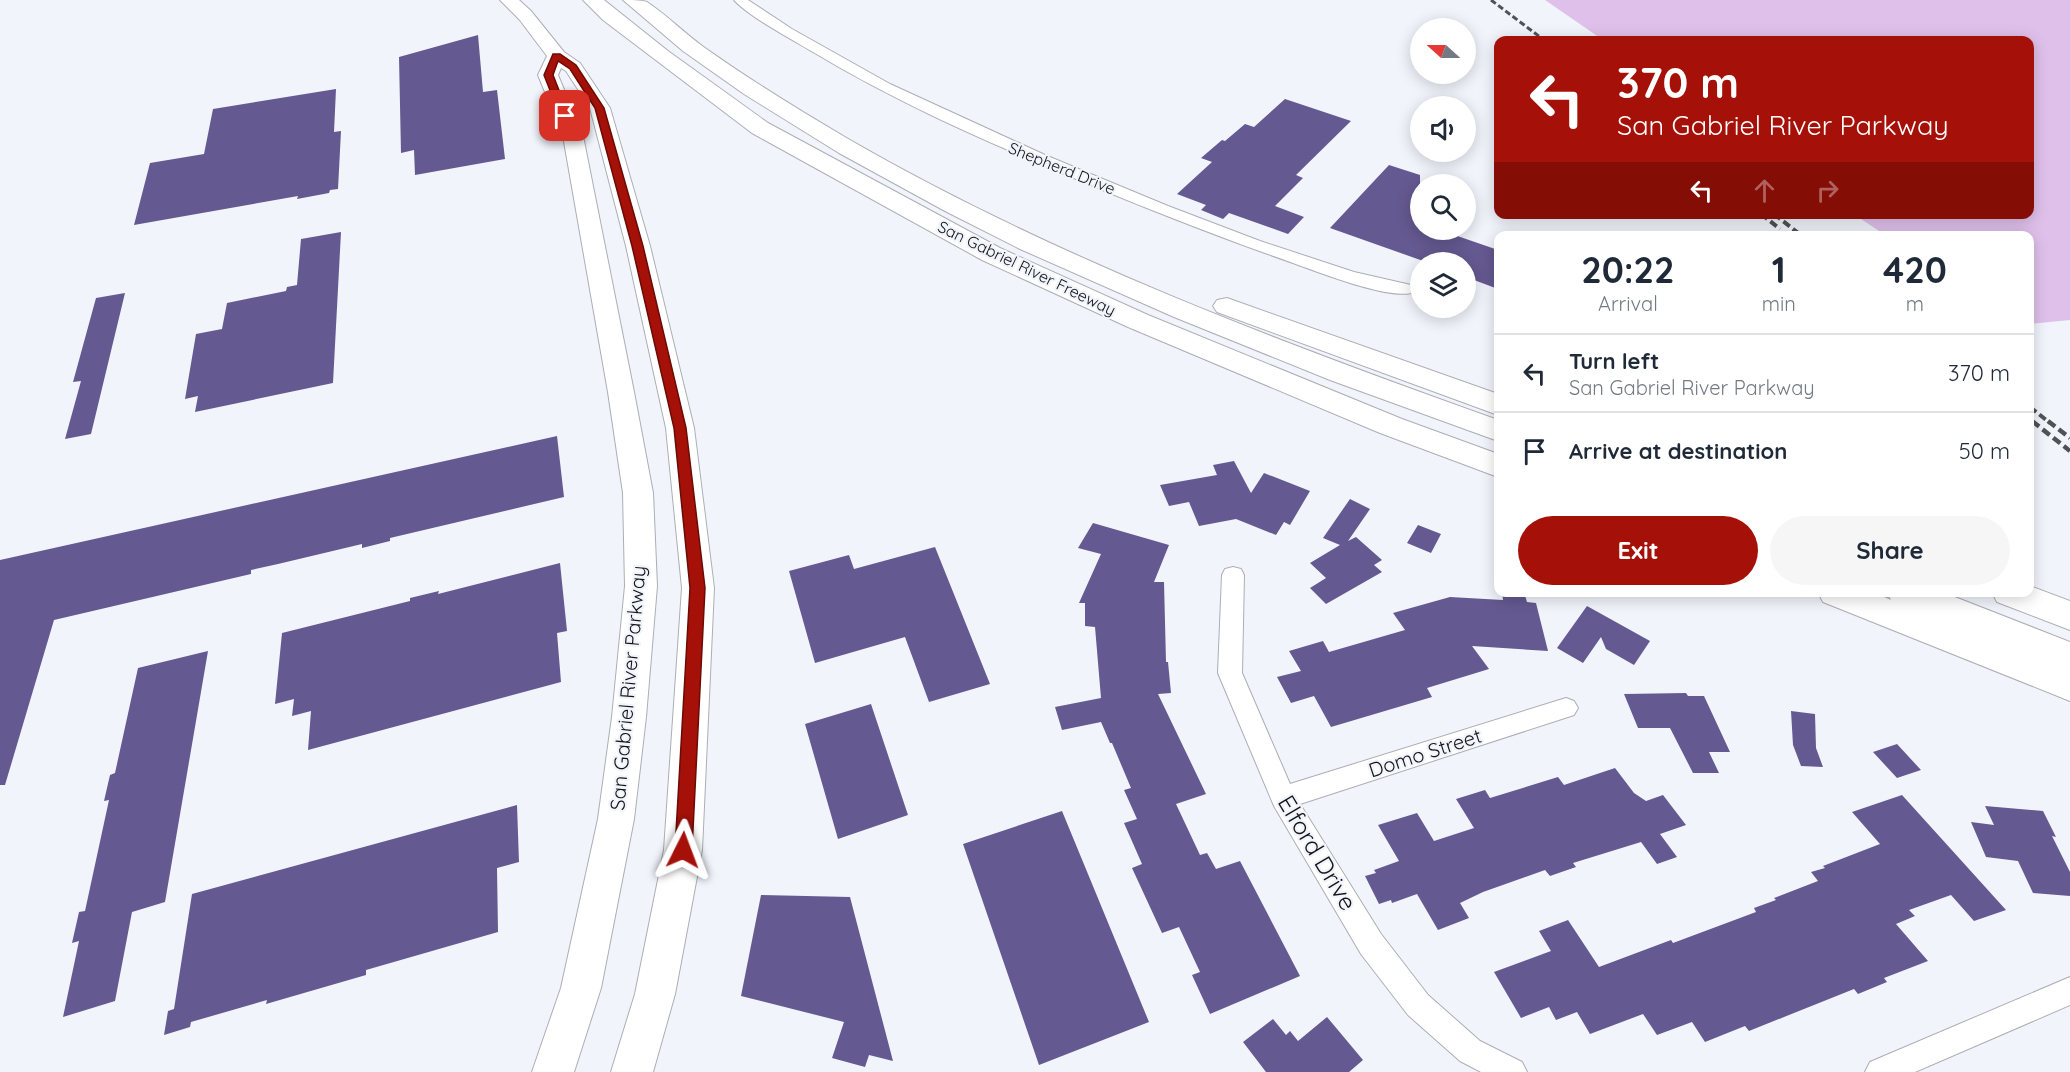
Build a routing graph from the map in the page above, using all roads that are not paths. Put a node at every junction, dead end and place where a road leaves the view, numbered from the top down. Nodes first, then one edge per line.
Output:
1 (509, 0) edge
2 (593, 0) edge
3 (620, 0) edge
4 (648, 0) edge
5 (740, 0) edge
6 (556, 56) junction
7 (1405, 289) dead end
8 (1494, 404) edge
9 (1494, 430) edge
10 (1494, 442) edge
11 (1494, 465) edge
12 (1233, 575) dead end
13 (1848, 597) edge
14 (1917, 597) edge
15 (1959, 597) edge
16 (2022, 597) edge
17 (2070, 616) edge
18 (2070, 640) edge
19 (2070, 657) edge
20 (2070, 686) edge
21 (1566, 708) dead end
22 (1283, 798) junction
23 (2070, 991) edge
24 (553, 1072) edge
25 (632, 1072) edge
26 (1512, 1072) edge
27 (1880, 1072) edge

1 - 6 main road
2 - 11 highway, San Gabriel River Freeway
3 - 10 highway
4 - 8 highway
4 - 9 highway
5 - 7 street, Shepherd Drive
6 - 24 main road, San Gabriel River Parkway
6 - 25 main road
12 - 22 street, Elford Drive
13 - 20 highway
14 - 19 highway
15 - 18 highway
16 - 17 highway
21 - 22 street, Domo Street
22 - 26 street, Elford Drive
23 - 27 street

